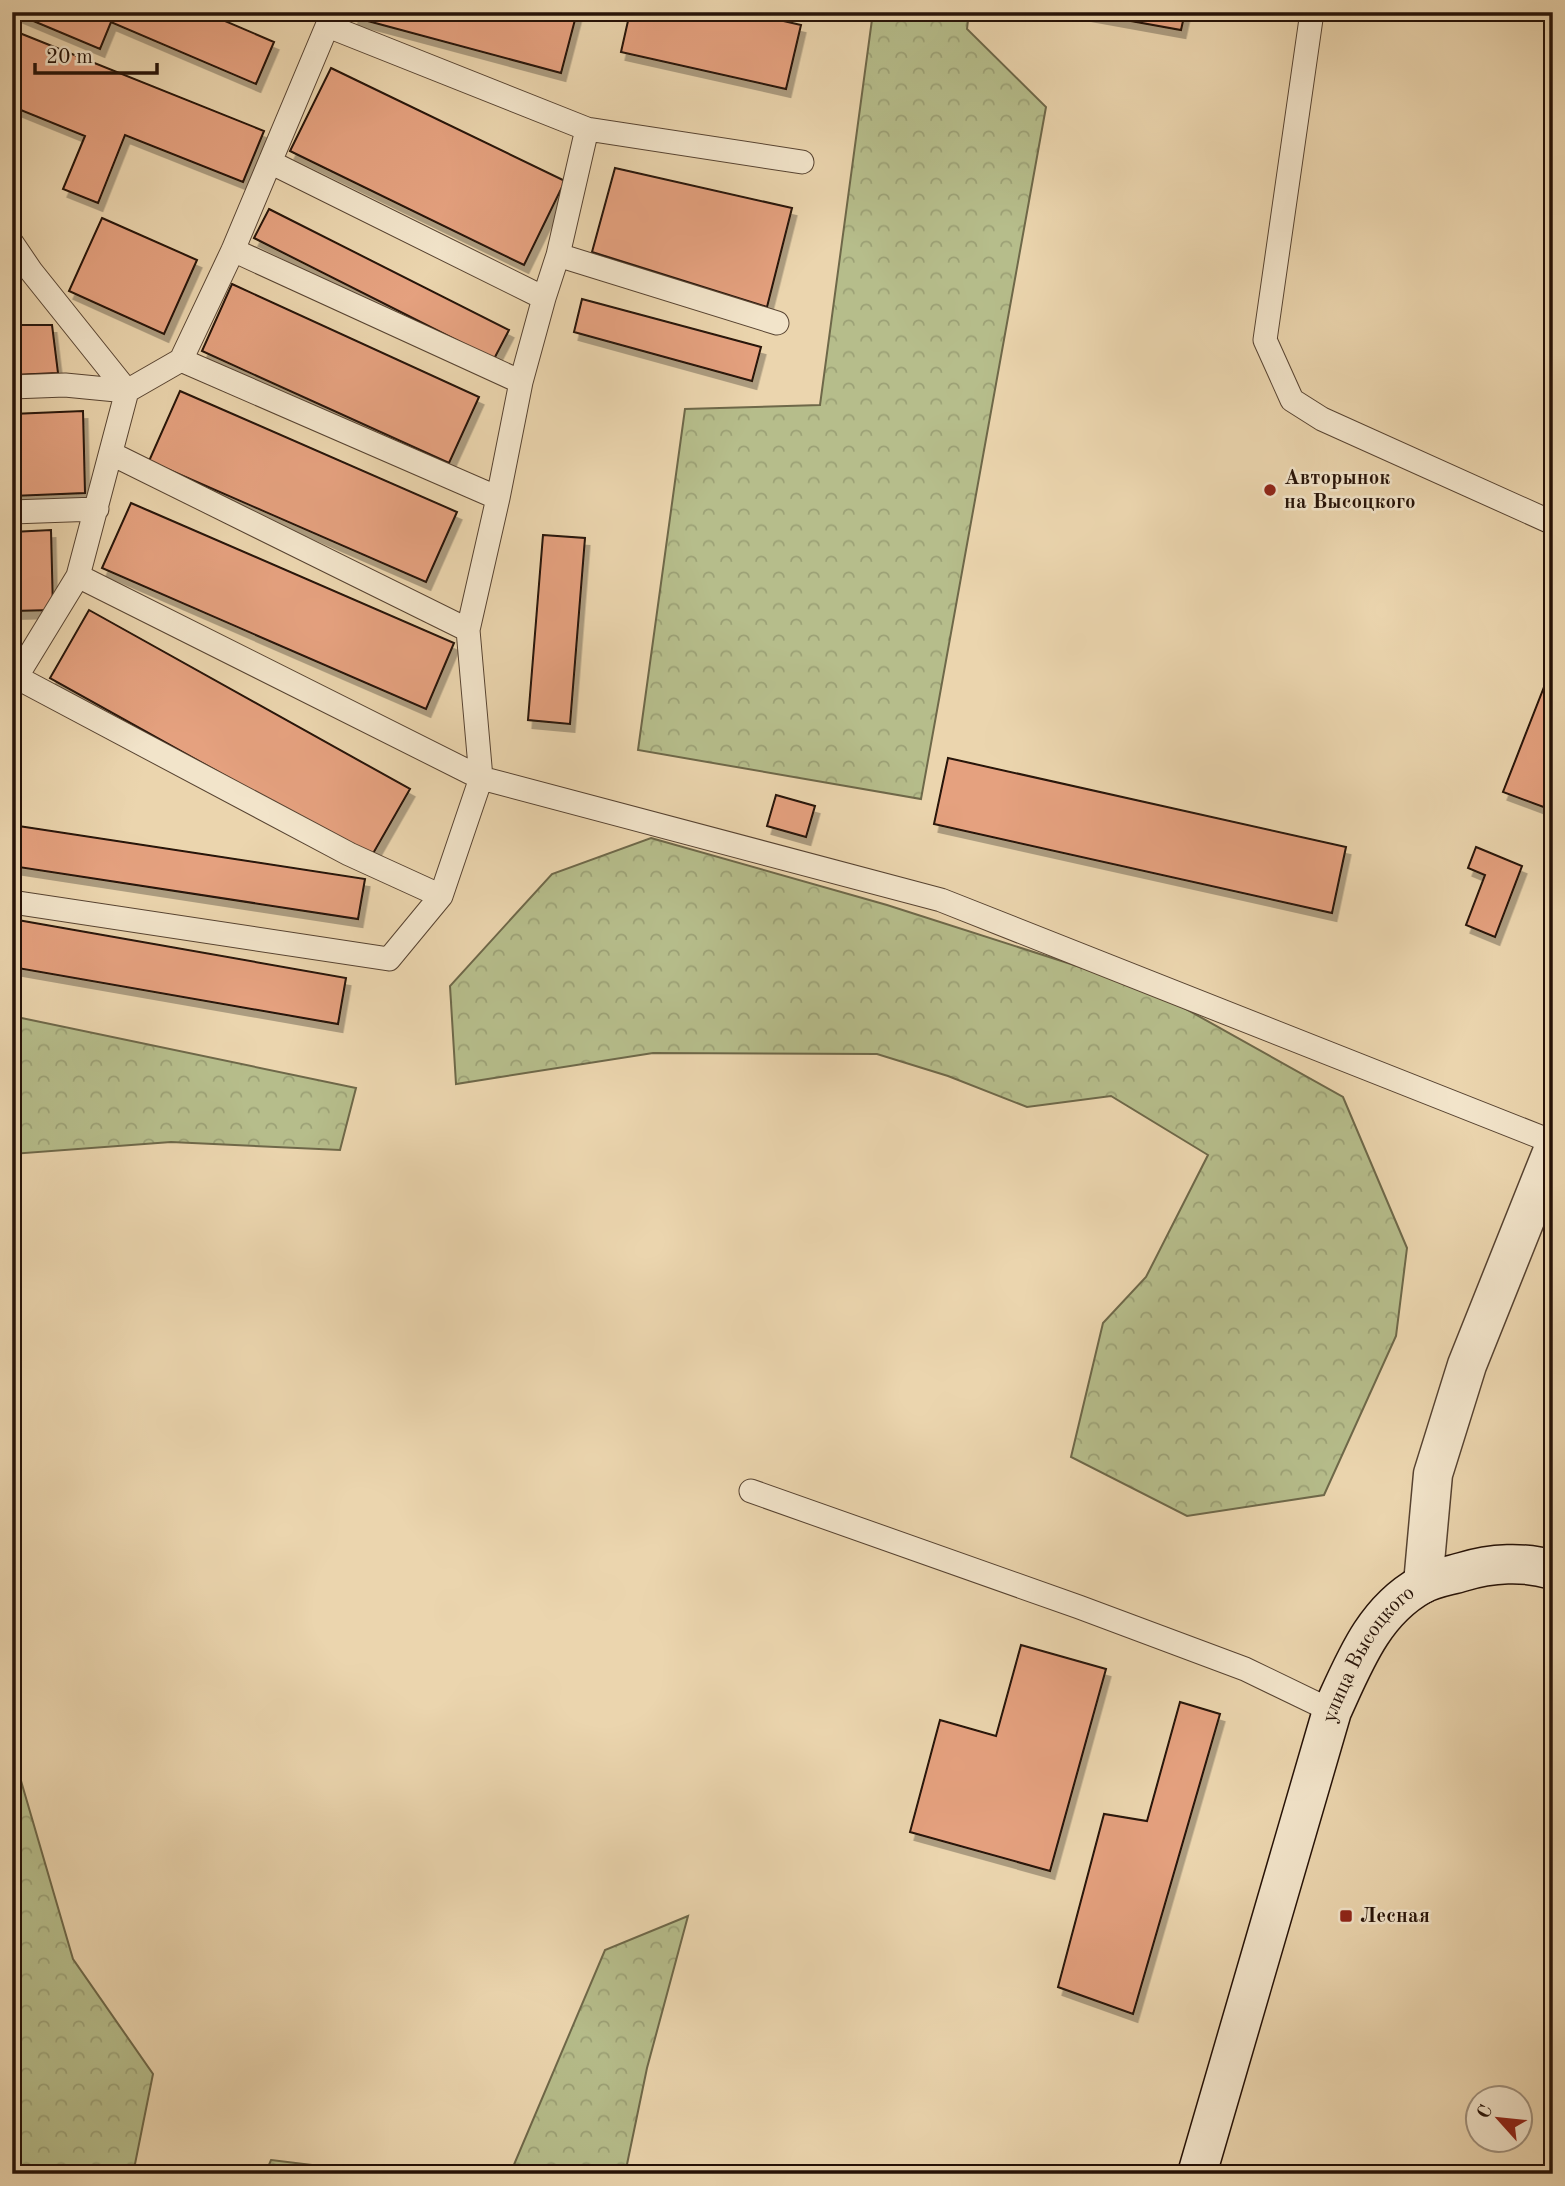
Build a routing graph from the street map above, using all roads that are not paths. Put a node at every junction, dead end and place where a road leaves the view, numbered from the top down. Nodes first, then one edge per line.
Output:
1 (1312, 12) edge
2 (330, 19) edge
3 (587, 129) junction
4 (270, 162) junction
5 (802, 162) dead end
6 (12, 243) edge
7 (233, 250) junction
8 (558, 255) junction
9 (544, 298) junction
10 (777, 323) dead end
11 (181, 360) junction
12 (521, 382) junction
13 (12, 387) edge
14 (127, 391) junction
15 (112, 454) junction
16 (498, 498) junction
17 (97, 509) junction
18 (12, 512) edge
19 (1553, 523) edge
20 (78, 576) junction
21 (468, 630) junction
22 (22, 650) edge
23 (14, 680) edge
24 (481, 778) junction
25 (441, 895) junction
26 (12, 902) edge
27 (1553, 1142) edge
28 (1553, 1150) edge
29 (751, 1491) dead end
30 (1553, 1570) edge
31 (1423, 1584) junction
32 (1332, 1711) junction
33 (1197, 2174) edge

1 - 19 lane
2 - 3 lane
2 - 4 lane
3 - 5 lane
3 - 8 lane
4 - 7 lane
4 - 9 lane
6 - 14 lane
7 - 11 lane
7 - 12 lane
8 - 9 lane
8 - 10 lane
9 - 12 lane
11 - 14 lane
11 - 16 lane
12 - 16 lane
13 - 14 lane
14 - 15 lane
15 - 17 lane
15 - 21 lane
16 - 21 lane
17 - 18 lane
17 - 20 lane
20 - 22 lane
20 - 24 lane
21 - 24 lane
22 - 23 lane
23 - 25 lane
24 - 25 lane
24 - 27 lane
25 - 26 lane
28 - 31 main road, улица Высоцкого
29 - 32 lane
30 - 31 main road
31 - 32 main road, улица Высоцкого
32 - 33 main road, улица Высоцкого

